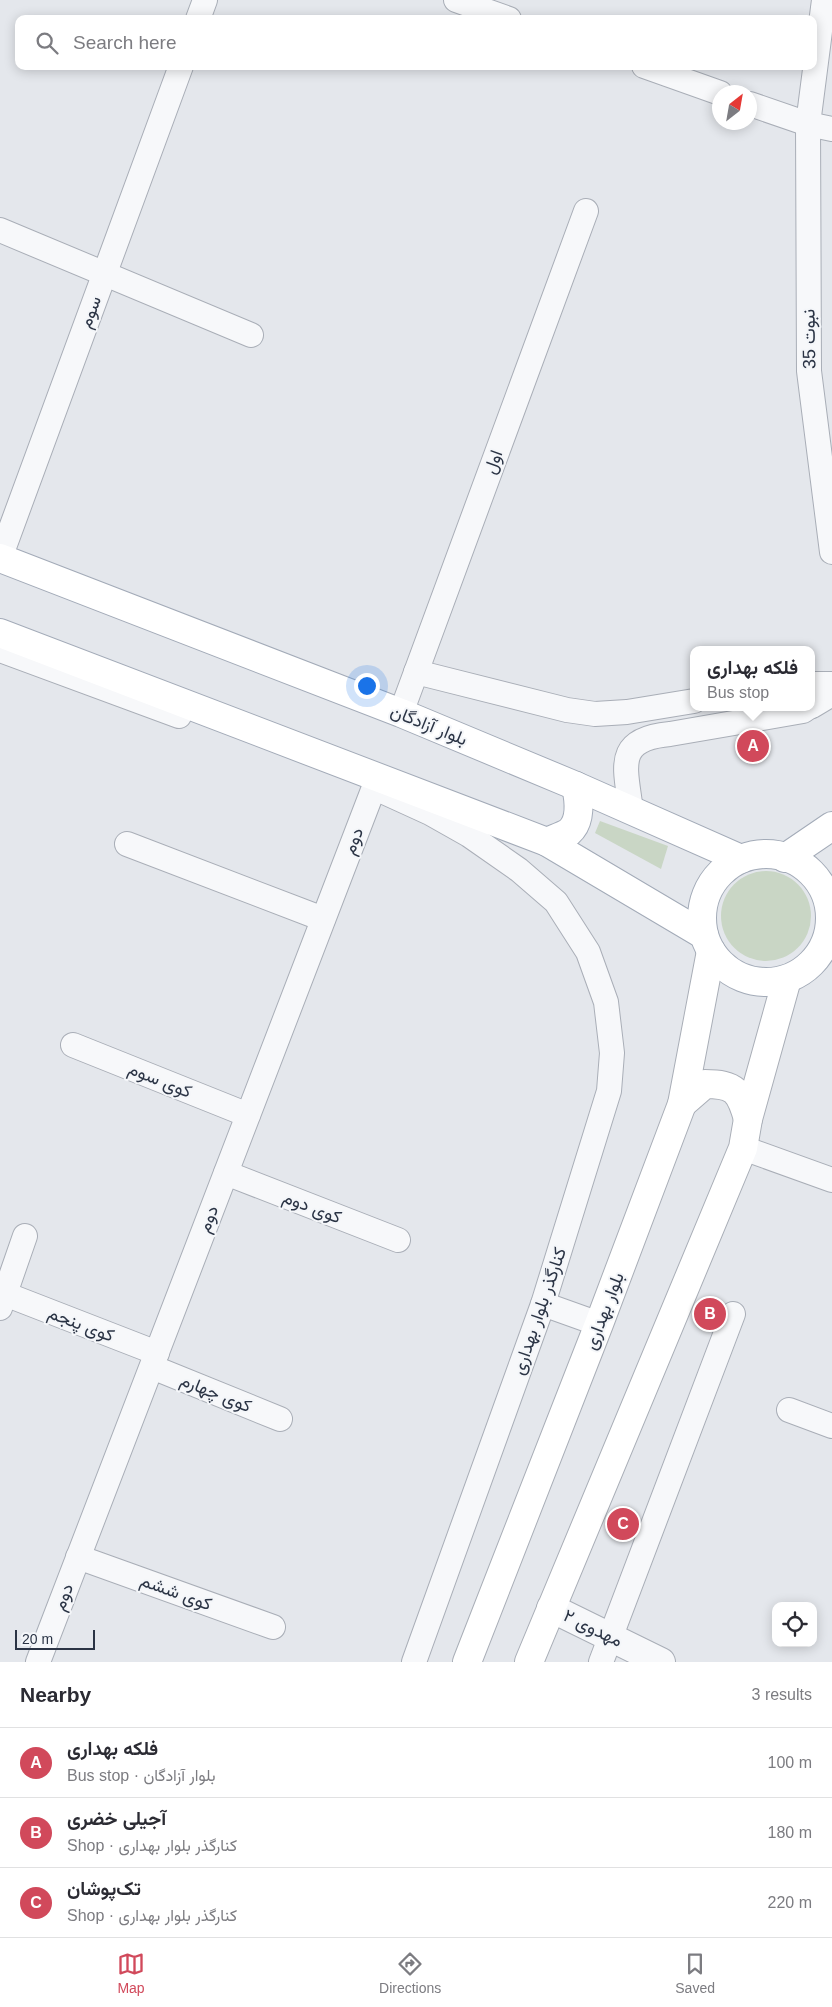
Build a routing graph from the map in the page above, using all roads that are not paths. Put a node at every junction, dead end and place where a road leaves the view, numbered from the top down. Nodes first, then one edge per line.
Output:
1 (205, 0) edge
2 (456, 0) edge
3 (824, 0) edge
4 (199, 15) edge
5 (498, 15) edge
6 (817, 54) edge
7 (180, 70) edge
8 (655, 70) edge
9 (815, 70) edge
10 (712, 90) edge
11 (757, 106) edge
12 (808, 124) junction
13 (832, 129) edge
14 (586, 211) dead end
15 (0, 230) edge
16 (105, 273) junction
17 (251, 335) dead end
18 (832, 552) edge
19 (0, 558) edge
20 (0, 633) edge
21 (0, 650) edge
22 (416, 672) junction
23 (815, 684) edge
24 (832, 684) edge
25 (832, 694) edge
26 (690, 702) edge
27 (815, 703) edge
28 (803, 711) edge
29 (401, 713) junction
30 (376, 782) junction
31 (576, 786) junction
32 (631, 811) junction
33 (832, 826) edge
34 (546, 842) junction
35 (127, 844) dead end
36 (785, 858) junction
37 (741, 859) junction
38 (323, 919) junction
39 (831, 925) edge
40 (707, 943) junction
41 (787, 979) junction
42 (72, 1045) dead end
43 (682, 1104) junction
44 (248, 1115) junction
45 (748, 1119) junction
46 (743, 1148) junction
47 (226, 1173) junction
48 (832, 1180) edge
49 (25, 1236) dead end
50 (398, 1240) dead end
51 (3, 1302) edge
52 (543, 1304) junction
53 (734, 1314) dead end
54 (599, 1324) junction
55 (154, 1360) junction
56 (789, 1410) dead end
57 (280, 1419) dead end
58 (832, 1426) edge
59 (78, 1557) junction
60 (551, 1608) junction
61 (273, 1627) dead end
62 (610, 1637) junction
63 (38, 1662) edge
64 (414, 1662) edge
65 (467, 1662) edge
66 (529, 1662) edge
67 (600, 1662) edge
68 (661, 1662) edge

1 - 4 street
2 - 5 street
3 - 6 street, نبوت 35
7 - 16 street, سوم
8 - 10 street
9 - 12 street, نبوت 35
11 - 12 street
12 - 13 street
12 - 18 street, نبوت 35
14 - 22 street, اول
15 - 16 street
16 - 17 street
16 - 19 street, سوم
19 - 29 main road, بلوار آزادگان
20 - 30 main road
21 - 30 street, کنارگذر بلوار بهداری
22 - 26 street
22 - 29 street, اول
23 - 24 street
25 - 27 street
28 - 32 street
29 - 31 main road, بلوار آزادگان
30 - 34 main road
30 - 38 street, دوم
30 - 52 street, کنارگذر بلوار بهداری
31 - 32 main road, بلوار آزادگان
31 - 34 main road
32 - 37 main road, بلوار آزادگان
33 - 36 main road
34 - 40 main road
35 - 38 street
36 - 37 main road
36 - 39 main road
37 - 40 main road
38 - 44 street, دوم
39 - 41 main road
40 - 41 main road
40 - 43 main road, بلوار بهداری
41 - 45 main road
42 - 44 street, کوی سوم
43 - 45 main road
43 - 54 main road, بلوار بهداری
44 - 47 street, دوم
45 - 46 main road
46 - 48 street
46 - 60 main road
47 - 50 street, کوی دوم
47 - 55 street, دوم
49 - 51 street
51 - 55 street, کوی پنجم
52 - 54 street
52 - 64 street, کنارگذر بلوار بهداری
53 - 62 street
54 - 65 main road, بلوار بهداری
55 - 57 street, کوی چهارم
55 - 59 street, دوم
56 - 58 street
59 - 61 street, کوی ششم
59 - 63 street, دوم
60 - 62 street, مهدوی ۲
60 - 66 main road
62 - 67 street
62 - 68 street, مهدوی ۲

